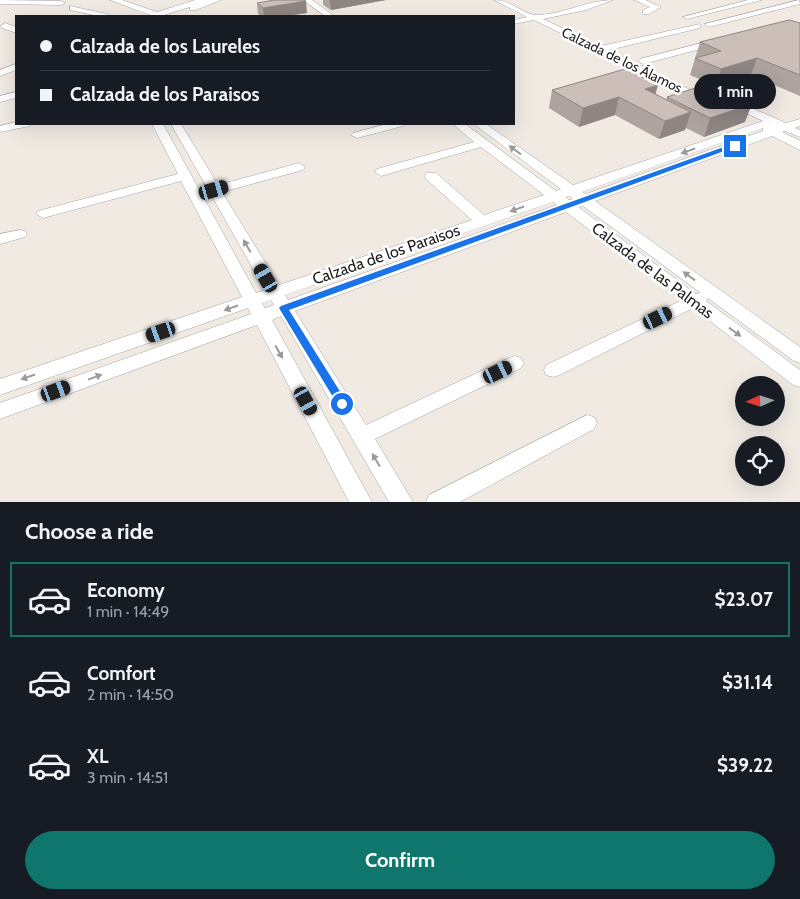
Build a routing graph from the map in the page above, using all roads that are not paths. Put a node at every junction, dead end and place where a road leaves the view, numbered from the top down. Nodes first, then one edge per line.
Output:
1 (114, 0) edge
2 (202, 0) edge
3 (217, 0) edge
4 (323, 0) edge
5 (498, 0) edge
6 (513, 0) edge
7 (592, 0) edge
8 (608, 0) edge
9 (638, 0) edge
10 (758, 0) edge
11 (0, 2) edge
12 (306, 2) edge
13 (800, 2) edge
14 (61, 3) dead end
15 (73, 8) dead end
16 (646, 12) dead end
17 (103, 15) edge
18 (153, 15) edge
19 (159, 15) edge
20 (171, 15) edge
21 (314, 15) edge
22 (328, 15) edge
23 (537, 15) junction
24 (515, 17) edge
25 (687, 17) dead end
26 (515, 22) edge
27 (709, 24) dead end
28 (6, 26) dead end
29 (697, 26) dead end
30 (15, 30) edge
31 (719, 42) edge
32 (612, 46) junction
33 (600, 49) junction
34 (15, 62) edge
35 (645, 66) junction
36 (0, 67) edge
37 (15, 67) edge
38 (0, 72) edge
39 (629, 76) edge
40 (15, 95) edge
41 (0, 99) edge
42 (718, 101) junction
43 (800, 112) edge
44 (15, 118) edge
45 (0, 122) edge
46 (21, 125) edge
47 (158, 125) edge
48 (177, 125) edge
49 (395, 125) edge
50 (459, 125) edge
51 (479, 125) edge
52 (782, 127) edge
53 (0, 129) edge
54 (358, 135) dead end
55 (483, 143) junction
56 (800, 146) edge
57 (299, 167) dead end
58 (381, 172) dead end
59 (185, 176) junction
60 (431, 176) dead end
61 (571, 190) junction
62 (218, 196) junction
63 (554, 196) junction
64 (584, 200) junction
65 (567, 206) junction
66 (202, 209) junction
67 (43, 214) dead end
68 (482, 221) junction
69 (20, 234) dead end
70 (0, 239) edge
71 (275, 292) junction
72 (712, 292) junction
73 (251, 301) junction
74 (693, 301) junction
75 (284, 308) junction
76 (260, 317) junction
77 (800, 356) edge
78 (515, 364) dead end
79 (554, 370) dead end
80 (800, 380) edge
81 (0, 387) edge
82 (0, 411) edge
83 (587, 423) dead end
84 (362, 436) junction
85 (361, 502) edge
86 (402, 502) edge
87 (437, 502) edge

1 - 18 street
2 - 19 street
3 - 20 street
4 - 12 street
5 - 23 street, Calzada de los Álamos
6 - 23 street, Calzada de los Álamos
7 - 23 street
8 - 23 street
9 - 16 street
10 - 25 street
11 - 14 street
12 - 21 street
12 - 22 street
13 - 27 street
15 - 17 street
23 - 24 street
23 - 26 street
23 - 32 street, Calzada de los Álamos
23 - 33 street, Calzada de los Álamos
28 - 30 street
29 - 32 street
31 - 35 street
32 - 33 street
32 - 35 street, Calzada de los Álamos
33 - 35 street, Calzada de los Álamos
34 - 36 street
35 - 39 street
35 - 42 street, Calzada de los Álamos
37 - 38 street
40 - 41 street
42 - 52 street, Calzada de los Álamos
42 - 52 street, Calzada de los Álamos
43 - 52 street, Calzada de los Paraisos
44 - 45 street
46 - 53 street
47 - 59 street
48 - 62 street
49 - 54 street
50 - 55 street, Calzada de las Palmas
61 -> 51 street, Calzada de las Palmas
52 - 56 street, Calzada de los Álamos
52 -> 61 street, Calzada de los Paraisos
52 - 64 street, Calzada de los Paraisos
55 - 58 street
55 - 63 street, Calzada de las Palmas
57 - 62 street
59 - 66 street
59 - 67 street
60 - 68 street
61 - 63 street, Calzada de los Paraisos
61 - 64 street, Calzada de las Palmas
62 - 66 street
71 -> 62 street
63 - 65 street, Calzada de las Palmas
63 -> 68 street, Calzada de los Paraisos
64 - 65 street, Calzada de los Paraisos
72 -> 64 street, Calzada de las Palmas
65 - 74 street, Calzada de las Palmas
65 - 75 street, Calzada de los Paraisos
66 - 73 street
68 - 71 street, Calzada de los Paraisos
69 - 70 street
71 - 73 street, Calzada de los Paraisos
71 - 75 street
72 - 74 street
72 - 77 street, Calzada de las Palmas
73 - 76 street
73 -> 81 street, Calzada de los Paraisos
74 - 79 street
74 -> 80 street, Calzada de las Palmas
75 - 76 street, Calzada de los Paraisos
75 - 84 street
82 -> 76 street, Calzada de los Paraisos
76 -> 85 street
78 - 84 street
83 - 87 street
86 -> 84 street

